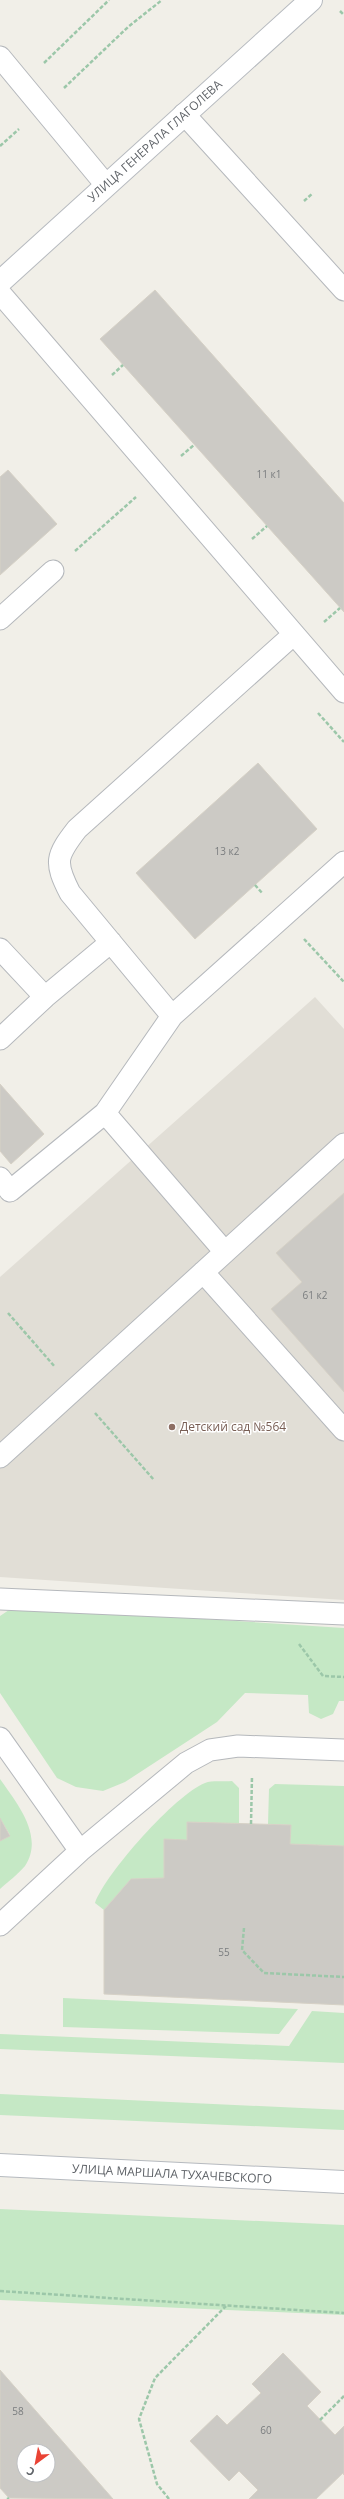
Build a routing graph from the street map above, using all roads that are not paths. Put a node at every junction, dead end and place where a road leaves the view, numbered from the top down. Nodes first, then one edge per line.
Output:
1 (311, 0) edge
2 (0, 57) edge
3 (184, 114) junction
4 (106, 185) junction
5 (0, 282) edge
6 (344, 290) edge
7 (0, 293) edge
8 (53, 571) road end
9 (0, 619) edge
10 (294, 634) junction
11 (344, 692) edge
12 (344, 862) edge
13 (111, 942) junction
14 (0, 949) edge
15 (45, 997) junction
16 (172, 1016) junction
17 (0, 1039) edge
18 (105, 1112) junction
19 (344, 1144) edge
20 (0, 1178) edge
21 (225, 1252) junction
22 (203, 1272) junction
23 (344, 1430) edge
24 (0, 1457) edge
25 (0, 1599) edge
26 (344, 1614) edge
27 (0, 1738) edge
28 (344, 1750) edge
29 (80, 1851) junction
30 (0, 1925) edge
31 (0, 2165) edge
32 (344, 2182) edge

1 - 3 street, УЛИЦА ГЕНЕРАЛА ГЛАГОЛЕВА
2 - 4 lane
3 - 4 street, УЛИЦА ГЕНЕРАЛА ГЛАГОЛЕВА
3 - 6 lane
4 - 5 street, УЛИЦА ГЕНЕРАЛА ГЛАГОЛЕВА
7 - 10 lane
8 - 9 lane
10 - 11 lane
10 - 13 lane
12 - 16 lane
13 - 15 lane
13 - 16 lane
14 - 15 lane
15 - 17 lane
16 - 18 lane
18 - 20 lane
18 - 21 lane
19 - 21 lane
21 - 22 lane
22 - 23 lane
22 - 24 lane
25 - 26 lane
27 - 29 lane
28 - 29 lane
29 - 30 lane
31 - 32 street, УЛИЦА МАРШАЛА ТУХАЧЕВСКОГО

